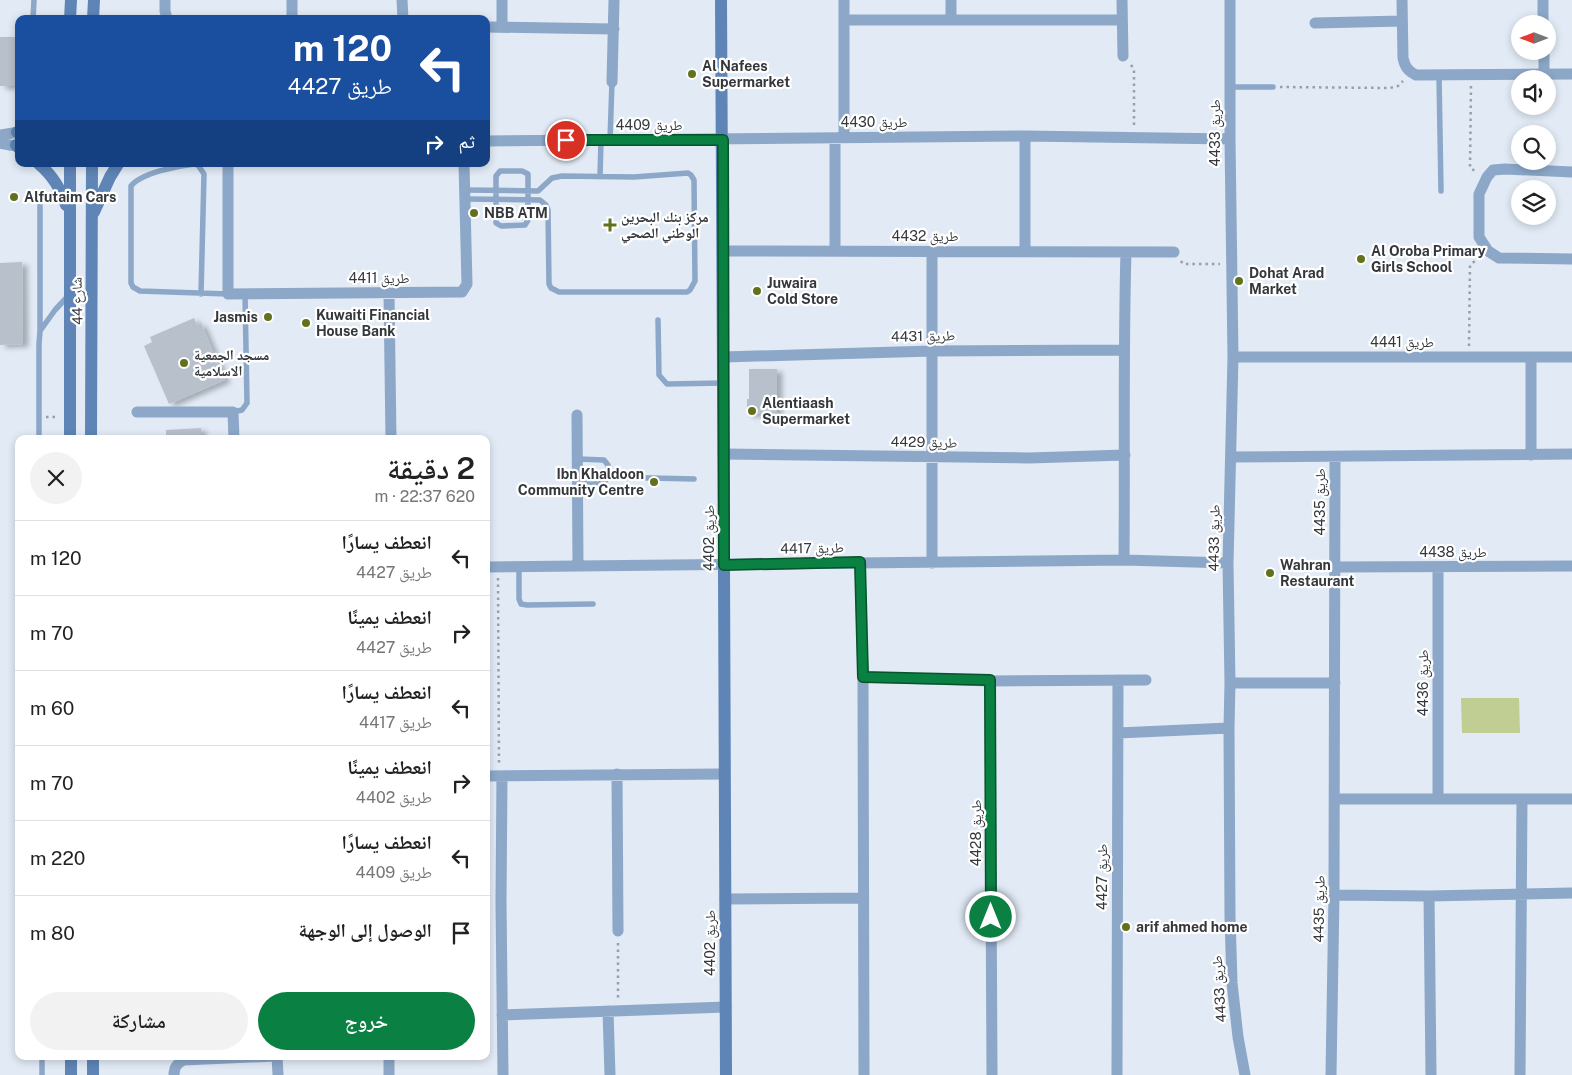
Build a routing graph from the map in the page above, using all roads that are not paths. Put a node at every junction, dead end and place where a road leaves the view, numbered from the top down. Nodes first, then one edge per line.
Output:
1 (34, 0) edge
2 (71, 0) edge
3 (94, 0) edge
4 (166, 0) edge
5 (292, 0) edge
6 (402, 0) edge
7 (502, 0) edge
8 (614, 0) edge
9 (722, 0) edge
10 (844, 0) edge
11 (951, 0) edge
12 (1122, 0) edge
13 (1230, 0) edge
14 (1402, 0) edge
15 (1543, 0) edge
16 (33, 15) edge
17 (70, 15) edge
18 (94, 15) edge
19 (166, 15) edge
20 (292, 15) edge
21 (403, 15) edge
22 (1543, 15) edge
23 (844, 20) junction
24 (951, 20) junction
25 (1122, 20) junction
26 (1402, 21) junction
27 (1315, 23) dead end
28 (490, 27) edge
29 (502, 27) junction
30 (614, 29) junction
31 (1122, 56) road end
32 (1511, 74) edge
33 (1556, 74) edge
34 (1572, 74) edge
35 (1439, 75) junction
36 (612, 82) joint
37 (1230, 87) junction
38 (1273, 87) road end
39 (15, 132) edge
40 (0, 135) edge
41 (1025, 136) junction
42 (839, 137) junction
43 (1230, 138) junction
44 (606, 140) junction
45 (723, 140) junction
46 (490, 141) edge
47 (0, 143) edge
48 (15, 146) edge
49 (42, 167) edge
50 (70, 167) edge
51 (92, 167) edge
52 (116, 167) edge
53 (178, 167) edge
54 (199, 167) edge
55 (228, 167) edge
56 (464, 167) edge
57 (1572, 172) edge
58 (600, 177) junction
59 (496, 190) junction
60 (528, 190) junction
61 (1441, 190) dead end
62 (465, 194) junction
63 (496, 199) junction
64 (528, 200) junction
65 (40, 203) dead end
66 (70, 214) junction
67 (92, 216) junction
68 (724, 250) junction
69 (835, 251) junction
70 (932, 251) junction
71 (1025, 251) junction
72 (1126, 252) junction
73 (1174, 252) road end
74 (1572, 259) edge
75 (71, 293) junction
76 (245, 293) junction
77 (389, 293) junction
78 (201, 294) junction
79 (228, 294) junction
80 (658, 320) dead end
81 (40, 331) junction
82 (932, 350) junction
83 (1123, 350) junction
84 (724, 356) junction
85 (1232, 357) junction
86 (1530, 357) junction
87 (1572, 357) edge
88 (724, 383) junction
89 (137, 412) dead end
90 (233, 412) junction
91 (577, 415) dead end
92 (40, 435) edge
93 (70, 435) edge
94 (91, 435) edge
95 (234, 435) edge
96 (391, 435) edge
97 (723, 454) junction
98 (1572, 454) edge
99 (1125, 455) junction
100 (1531, 455) junction
101 (931, 457) junction
102 (1335, 457) junction
103 (1231, 458) junction
104 (578, 459) junction
105 (608, 477) junction
106 (694, 479) dead end
107 (578, 483) junction
108 (1124, 560) junction
109 (860, 562) junction
110 (1228, 563) junction
111 (932, 564) junction
112 (724, 565) junction
113 (578, 566) junction
114 (1572, 566) edge
115 (492, 567) edge
116 (519, 567) junction
117 (1334, 567) junction
118 (1438, 567) junction
119 (593, 604) dead end
120 (863, 677) junction
121 (990, 680) junction
122 (1118, 680) junction
123 (1146, 680) dead end
124 (1230, 683) junction
125 (1335, 683) junction
126 (1229, 728) junction
127 (1118, 733) junction
128 (618, 774) junction
129 (724, 774) junction
130 (490, 776) edge
131 (501, 776) junction
132 (1335, 799) junction
133 (1438, 799) junction
134 (1522, 799) junction
135 (1572, 799) edge
136 (1520, 893) junction
137 (1572, 893) edge
138 (1334, 895) junction
139 (1429, 896) junction
140 (863, 898) junction
141 (725, 899) junction
142 (618, 931) road end
143 (726, 1008) junction
144 (608, 1011) junction
145 (502, 1015) junction
146 (42, 1060) edge
147 (71, 1060) edge
148 (93, 1060) edge
149 (184, 1060) edge
150 (277, 1060) edge
151 (388, 1060) edge
152 (42, 1075) edge
153 (70, 1075) edge
154 (93, 1075) edge
155 (174, 1075) edge
156 (278, 1075) edge
157 (388, 1075) edge
158 (503, 1075) edge
159 (610, 1075) edge
160 (726, 1075) edge
161 (864, 1075) edge
162 (992, 1075) edge
163 (1117, 1075) edge
164 (1245, 1075) edge
165 (1331, 1075) edge
166 (1431, 1075) edge
167 (1520, 1075) edge

1 - 16 lane
2 - 17 street
3 - 18 street
4 - 19 street
5 - 20 street
6 - 21 street
7 - 29 street
8 - 30 street
9 - 45 street, طريق 4402
10 - 23 street
11 - 24 street
12 - 25 street
13 - 37 street, طريق 4433
14 - 26 street
15 - 22 street
23 - 24 street
23 - 42 street
24 - 25 street
25 - 31 street
26 - 27 street
26 - 35 street
28 - 29 street
29 - 30 street
30 - 36 street
32 - 35 street
33 - 34 street
35 - 61 lane
36 - 44 lane
37 - 38 lane
37 - 43 street, طريق 4433
39 - 40 street
41 - 42 street, طريق 4430
41 - 43 street, طريق 4430
41 - 71 street
42 - 45 street, طريق 4430
42 - 69 street
43 - 85 street, طريق 4433
44 - 45 street, طريق 4409
44 - 46 street, طريق 4409
44 - 58 lane
45 - 68 street, طريق 4402
47 - 48 street
49 - 66 street
50 - 66 street, شارع 44
51 - 67 street, شارع 44
52 - 67 street
53 - 78 lane, طريق 4411
54 - 78 lane
55 - 79 street
56 - 62 street, طريق 4411
57 - 74 street
58 - 60 lane
58 - 64 lane
59 - 60 lane
59 - 60 lane
59 - 62 lane
59 - 63 lane
60 - 64 lane
62 - 63 lane
62 - 77 street, طريق 4411
63 - 64 lane
63 - 64 lane
65 - 81 lane
66 - 75 street, شارع 44
67 - 94 street, شارع 44
68 - 69 street, طريق 4432
68 - 84 street, طريق 4402
69 - 70 street, طريق 4432
70 - 71 street, طريق 4432
70 - 82 street
71 - 72 street, طريق 4432
72 - 73 street, طريق 4432
72 - 83 street
75 - 81 lane
75 - 93 street, شارع 44
76 - 77 street, طريق 4411
76 - 79 street, طريق 4411
76 - 90 lane
77 - 96 street
78 - 79 lane, طريق 4411
80 - 88 lane
81 - 92 lane
82 - 83 street, طريق 4431
82 - 84 street, طريق 4431
82 - 101 street
83 - 99 street
84 - 88 street, طريق 4402
85 - 86 street, طريق 4441
85 - 103 street, طريق 4433
86 - 87 street, طريق 4441
86 - 100 street
88 - 97 street, طريق 4402
89 - 90 street
90 - 95 street
91 - 104 street
97 - 101 street, طريق 4429
97 - 112 street, طريق 4402
98 - 100 street, طريق 4435
99 - 101 street, طريق 4429
99 - 108 street
100 - 102 street, طريق 4435
101 - 111 street
102 - 103 street
102 - 117 street, طريق 4435
103 - 110 street, طريق 4433
104 - 105 lane
104 - 107 street
105 - 106 lane
105 - 107 lane
107 - 113 street
108 - 110 street, طريق 4417
108 - 111 street, طريق 4417
109 - 111 street, طريق 4417
109 - 112 street, طريق 4417
109 - 120 street
110 - 124 street, طريق 4433
112 - 113 street, طريق 4417
112 - 129 street, طريق 4402
113 - 116 street, طريق 4417
114 - 118 street, طريق 4438
115 - 116 street, طريق 4417
116 - 119 lane
117 - 118 street, طريق 4438
117 - 125 street, طريق 4435
118 - 133 street, طريق 4436
120 - 121 street
120 - 140 street
121 - 122 street
121 - 162 street, طريق 4428
122 - 123 street
122 - 127 street, طريق 4427
124 - 125 street
124 - 126 street, طريق 4433
125 - 132 street, طريق 4435
126 - 127 street
126 - 164 street, طريق 4433
127 - 163 street, طريق 4427
128 - 129 street
128 - 131 street
128 - 142 street
129 - 141 street, طريق 4402
130 - 131 street
131 - 145 street
132 - 133 street
132 - 138 street, طريق 4435
133 - 134 street
134 - 135 street
134 - 136 street
136 - 137 street
136 - 139 street
136 - 167 street
138 - 139 street
138 - 165 street, طريق 4435
139 - 166 street
140 - 141 street
140 - 161 street
141 - 143 street, طريق 4402
143 - 144 street
143 - 160 street, طريق 4402
144 - 145 street
144 - 159 street
145 - 158 street
146 - 152 lane
147 - 153 street
148 - 154 street
149 - 155 street
150 - 156 street
151 - 157 street

